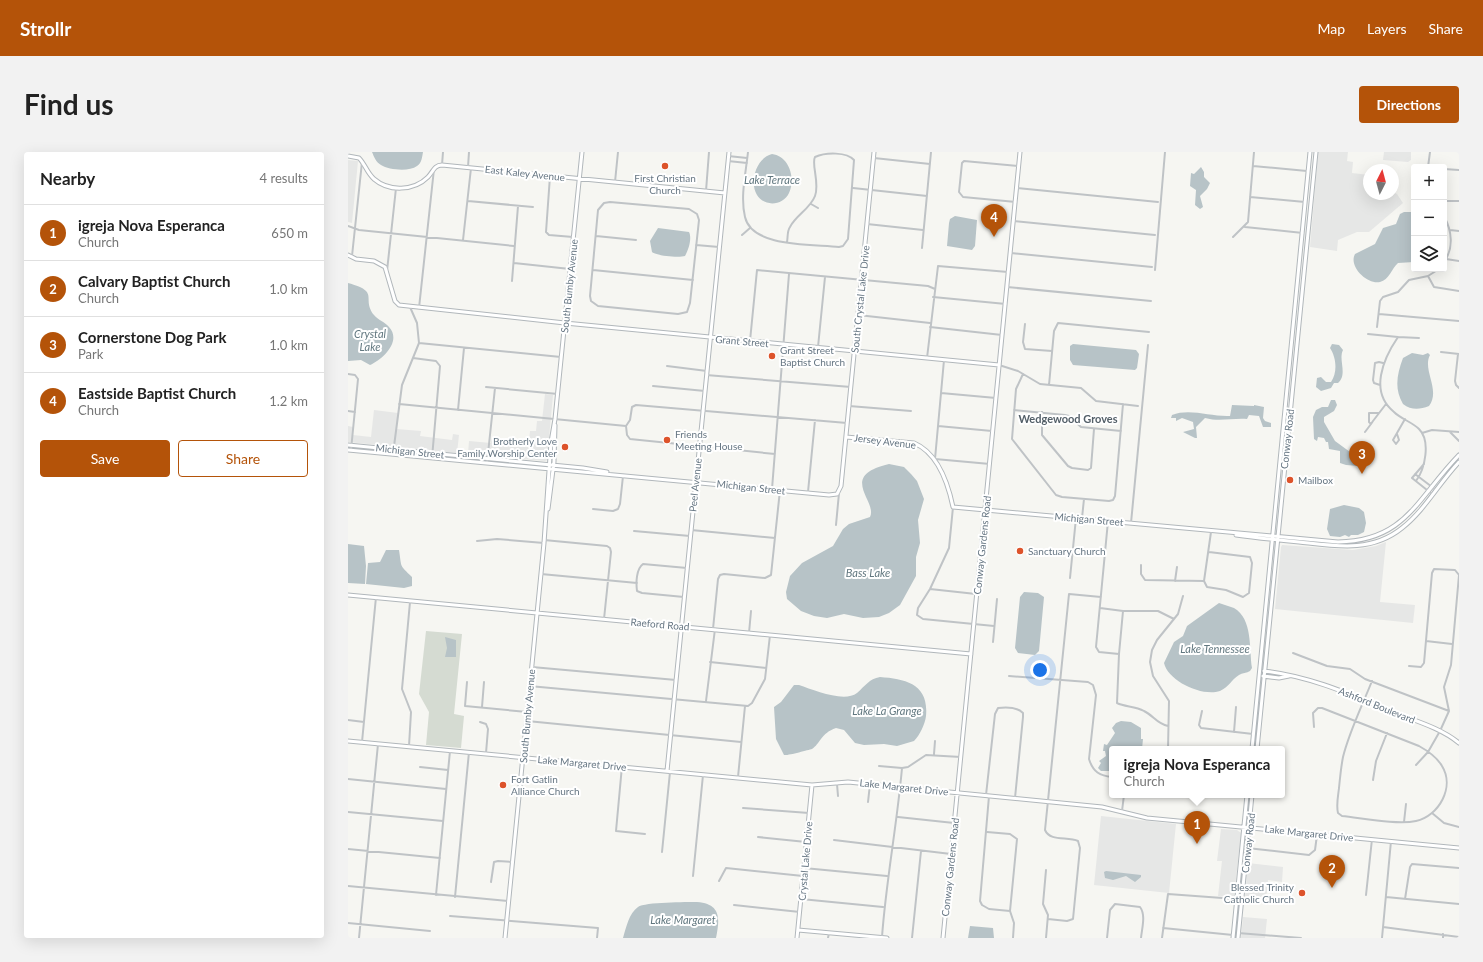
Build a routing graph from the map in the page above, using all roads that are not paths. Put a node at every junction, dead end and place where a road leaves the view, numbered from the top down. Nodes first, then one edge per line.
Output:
1 (443, 152) edge
2 (469, 152) edge
3 (582, 152) edge
4 (618, 152) edge
5 (709, 152) edge
6 (729, 152) edge
7 (748, 152) edge
8 (874, 152) edge
9 (931, 152) edge
10 (1020, 152) edge
11 (1165, 152) edge
12 (1254, 152) edge
13 (1310, 152) edge
14 (1316, 152) edge
15 (1430, 152) edge
16 (350, 154) edge
17 (728, 156) junction
18 (747, 158) junction
19 (874, 158) junction
20 (362, 161) junction
21 (728, 161) junction
22 (747, 163) junction
23 (930, 164) junction
24 (1428, 164) edge
25 (442, 165) junction
26 (1019, 166) junction
27 (1253, 166) junction
28 (434, 168) junction
29 (469, 168) junction
30 (1447, 168) edge
31 (1459, 170) edge
32 (1308, 172) junction
33 (550, 176) junction
34 (580, 179) junction
35 (615, 182) junction
36 (1307, 186) junction
37 (396, 188) junction
38 (853, 188) junction
39 (1017, 188) junction
40 (870, 190) junction
41 (706, 191) junction
42 (725, 193) junction
43 (927, 196) junction
44 (1250, 197) junction
45 (468, 201) junction
46 (1447, 201) edge
47 (1459, 201) edge
48 (1016, 202) junction
49 (1158, 202) dead end
50 (1306, 202) junction
51 (1310, 202) junction
52 (811, 204) junction
53 (518, 206) junction
54 (533, 207) dead end
55 (818, 208) dead end
56 (1309, 213) junction
57 (1014, 221) junction
58 (1447, 223) edge
59 (867, 224) junction
60 (348, 226) edge
61 (1244, 227) junction
62 (355, 228) junction
63 (750, 228) junction
64 (924, 230) junction
65 (1450, 230) junction
66 (1459, 231) edge
67 (391, 233) junction
68 (1302, 233) junction
69 (742, 235) dead end
70 (1155, 235) dead end
71 (596, 236) junction
72 (426, 237) junction
73 (1233, 237) dead end
74 (574, 238) junction
75 (463, 240) junction
76 (636, 240) dead end
77 (787, 242) junction
78 (696, 245) junction
79 (514, 246) junction
80 (719, 247) junction
81 (922, 248) dead end
82 (1301, 252) junction
83 (1010, 253) junction
84 (348, 255) edge
85 (352, 256) junction
86 (1447, 256) edge
87 (1447, 259) edge
88 (1459, 260) edge
89 (514, 263) junction
90 (1152, 267) dead end
91 (1304, 268) junction
92 (571, 269) junction
93 (593, 270) junction
94 (1155, 270) dead end
95 (387, 271) junction
96 (1009, 272) junction
97 (1434, 272) edge
98 (789, 274) junction
99 (1428, 276) junction
100 (825, 277) junction
101 (693, 280) junction
102 (861, 280) junction
103 (512, 281) dead end
104 (1008, 287) junction
105 (935, 289) junction
106 (1459, 291) edge
107 (933, 297) junction
108 (1151, 301) dead end
109 (1006, 304) junction
110 (1296, 304) junction
111 (1301, 304) junction
112 (410, 307) junction
113 (419, 308) junction
114 (1379, 314) junction
115 (858, 315) junction
116 (1459, 321) edge
117 (565, 323) junction
118 (930, 323) junction
119 (1025, 324) dead end
120 (930, 327) junction
121 (1377, 327) dead end
122 (1149, 332) dead end
123 (1368, 334) dead end
124 (1003, 335) junction
125 (710, 337) junction
126 (1398, 338) junction
127 (1419, 338) dead end
128 (750, 341) junction
129 (418, 343) junction
130 (782, 344) junction
131 (1148, 345) dead end
132 (464, 348) junction
133 (818, 348) junction
134 (1052, 351) junction
135 (854, 352) junction
136 (1441, 352) dead end
137 (1458, 354) edge
138 (562, 357) junction
139 (413, 358) junction
140 (927, 358) junction
141 (944, 360) junction
142 (1384, 363) junction
143 (999, 365) junction
144 (667, 366) dead end
145 (707, 371) junction
146 (348, 374) edge
147 (1022, 374) junction
148 (706, 375) junction
149 (780, 381) junction
150 (1380, 384) junction
151 (1049, 385) junction
152 (653, 386) dead end
153 (486, 387) dead end
154 (851, 387) junction
155 (495, 388) junction
156 (1287, 388) junction
157 (1459, 388) edge
158 (705, 391) junction
159 (941, 393) junction
160 (558, 394) junction
161 (996, 398) junction
162 (399, 404) junction
163 (1123, 404) junction
164 (1291, 404) junction
165 (1386, 404) junction
166 (849, 406) junction
167 (1138, 406) dead end
168 (436, 408) junction
169 (458, 410) junction
170 (703, 410) junction
171 (1014, 410) junction
172 (348, 411) edge
173 (912, 411) dead end
174 (355, 412) junction
175 (1042, 412) junction
176 (1379, 413) junction
177 (492, 414) junction
178 (778, 417) junction
179 (555, 419) junction
180 (815, 420) junction
181 (1405, 420) junction
182 (847, 423) junction
183 (1371, 424) junction
184 (626, 426) junction
185 (938, 426) junction
186 (1094, 429) junction
187 (993, 431) junction
188 (1121, 431) junction
189 (1449, 431) junction
190 (1365, 432) dead end
191 (1459, 432) edge
192 (1422, 433) junction
193 (1397, 434) dead end
194 (846, 437) junction
195 (1459, 440) edge
196 (350, 445) edge
197 (699, 446) junction
198 (394, 449) junction
199 (349, 450) edge
200 (432, 453) junction
201 (393, 454) junction
202 (776, 454) junction
203 (1281, 455) junction
204 (461, 456) junction
205 (1459, 456) edge
206 (1285, 457) junction
207 (432, 458) junction
208 (487, 458) junction
209 (934, 459) junction
210 (460, 460) junction
211 (506, 460) junction
212 (1459, 462) edge
213 (487, 463) junction
214 (1425, 463) junction
215 (549, 464) junction
216 (990, 464) junction
217 (506, 465) junction
218 (554, 465) junction
219 (548, 469) junction
220 (553, 469) junction
221 (614, 474) junction
222 (1415, 474) junction
223 (623, 475) junction
224 (1419, 477) junction
225 (1416, 481) junction
226 (695, 482) junction
227 (1432, 487) junction
228 (772, 489) junction
229 (780, 490) junction
230 (1436, 490) junction
231 (1428, 491) junction
232 (808, 493) junction
233 (838, 493) junction
234 (1432, 494) junction
235 (1084, 499) junction
236 (953, 507) junction
237 (593, 509) dead end
238 (986, 510) junction
239 (546, 518) junction
240 (1076, 518) junction
241 (1082, 518) junction
242 (1108, 521) junction
243 (1130, 523) junction
244 (836, 525) dead end
245 (634, 530) dead end
246 (691, 530) junction
247 (1211, 532) junction
248 (690, 536) junction
249 (775, 538) junction
250 (1273, 538) junction
251 (1277, 538) junction
252 (477, 541) dead end
253 (544, 542) junction
254 (1209, 552) junction
255 (1141, 565) dead end
256 (1178, 567) dead end
257 (687, 568) junction
258 (540, 574) junction
259 (1070, 578) dead end
260 (609, 581) junction
261 (1175, 581) junction
262 (1204, 581) junction
263 (637, 583) junction
264 (930, 589) junction
265 (977, 594) junction
266 (348, 595) edge
267 (1183, 596) dead end
268 (376, 597) junction
269 (684, 597) junction
270 (1101, 597) junction
271 (997, 599) dead end
272 (410, 600) junction
273 (1100, 608) junction
274 (751, 611) dead end
275 (1123, 611) junction
276 (536, 612) junction
277 (1265, 616) junction
278 (604, 619) junction
279 (1174, 620) junction
280 (974, 624) junction
281 (681, 626) junction
282 (994, 626) junction
283 (714, 629) junction
284 (749, 632) junction
285 (770, 635) junction
286 (1268, 636) junction
287 (1426, 641) junction
288 (993, 642) dead end
289 (1452, 644) junction
290 (1292, 652) dead end
291 (971, 654) junction
292 (1119, 654) junction
293 (710, 662) junction
294 (531, 666) junction
295 (1408, 666) dead end
296 (766, 668) junction
297 (1260, 670) junction
298 (1265, 671) junction
299 (1009, 676) dead end
300 (1260, 676) junction
301 (1264, 676) junction
302 (1291, 676) junction
303 (676, 680) junction
304 (1060, 680) junction
305 (1372, 681) junction
306 (467, 682) dead end
307 (484, 682) dead end
308 (529, 686) junction
309 (674, 699) junction
310 (1364, 700) junction
311 (706, 702) junction
312 (745, 706) junction
313 (482, 707) junction
314 (1236, 707) dead end
315 (1202, 711) dead end
316 (1448, 711) junction
317 (527, 712) junction
318 (348, 720) edge
319 (1357, 720) junction
320 (526, 721) junction
321 (364, 722) junction
322 (480, 722) dead end
323 (1168, 726) junction
324 (1314, 726) dead end
325 (1440, 731) junction
326 (1234, 732) junction
327 (1387, 733) junction
328 (1254, 734) junction
329 (671, 735) junction
330 (348, 741) edge
331 (935, 741) dead end
332 (362, 742) junction
333 (741, 742) junction
334 (1459, 743) edge
335 (378, 744) junction
336 (409, 746) junction
337 (1168, 746) edge
338 (1252, 746) edge
339 (1257, 746) edge
340 (450, 750) junction
341 (469, 752) junction
342 (1428, 752) junction
343 (486, 754) junction
344 (934, 754) junction
345 (523, 757) junction
346 (961, 758) junction
347 (1416, 765) dead end
348 (622, 766) junction
349 (878, 766) dead end
350 (420, 767) dead end
351 (902, 768) junction
352 (448, 770) junction
353 (669, 771) junction
354 (703, 774) junction
355 (1109, 776) edge
356 (738, 777) junction
357 (348, 779) edge
358 (1373, 780) dead end
359 (374, 782) junction
360 (838, 782) junction
361 (870, 784) junction
362 (812, 785) junction
363 (900, 787) junction
364 (446, 789) junction
365 (957, 792) junction
366 (988, 795) junction
367 (838, 796) dead end
368 (1015, 798) junction
369 (1124, 798) edge
370 (1247, 798) edge
371 (1252, 798) edge
372 (868, 802) dead end
373 (1048, 802) junction
374 (1406, 804) dead end
375 (743, 808) dead end
376 (1122, 811) junction
377 (348, 812) edge
378 (809, 813) junction
379 (1432, 813) junction
380 (371, 814) junction
381 (898, 817) junction
382 (443, 821) junction
383 (1404, 822) junction
384 (954, 823) junction
385 (1244, 827) junction
386 (1249, 827) junction
387 (1459, 827) edge
388 (986, 832) junction
389 (645, 834) dead end
390 (1317, 834) junction
391 (758, 837) dead end
392 (1372, 839) junction
393 (834, 840) dead end
394 (806, 842) junction
395 (1391, 842) junction
396 (892, 847) junction
397 (1247, 848) junction
398 (1459, 848) edge
399 (348, 849) edge
400 (367, 851) junction
401 (921, 851) junction
402 (662, 852) dead end
403 (951, 854) junction
404 (440, 858) junction
405 (512, 862) junction
406 (804, 868) junction
407 (1459, 868) edge
408 (1046, 870) dead end
409 (693, 876) dead end
410 (803, 876) junction
411 (887, 876) junction
412 (491, 882) dead end
413 (719, 882) dead end
414 (348, 886) edge
415 (364, 888) junction
416 (436, 895) junction
417 (1366, 895) dead end
418 (455, 897) junction
419 (1386, 897) junction
420 (801, 899) junction
421 (1237, 899) junction
422 (1405, 899) junction
423 (508, 902) junction
424 (1459, 904) edge
425 (734, 905) dead end
426 (884, 907) junction
427 (1010, 911) junction
428 (800, 912) junction
429 (450, 916) dead end
430 (1048, 919) junction
431 (507, 920) junction
432 (1235, 921) junction
433 (348, 923) edge
434 (360, 925) junction
435 (1383, 927) junction
436 (1163, 928) junction
437 (798, 930) junction
438 (430, 931) dead end
439 (1238, 932) junction
440 (829, 933) junction
441 (1443, 934) junction
442 (860, 937) edge
443 (882, 937) edge
444 (1233, 937) edge
445 (1459, 937) edge
446 (359, 938) edge
447 (505, 938) edge
448 (597, 938) edge
449 (797, 938) edge
450 (828, 938) edge
451 (887, 938) edge
452 (912, 938) edge
453 (943, 938) edge
454 (1014, 938) edge
455 (1046, 938) edge
456 (1107, 938) edge
457 (1141, 938) edge
458 (1162, 938) edge
459 (1238, 938) edge
460 (1301, 938) edge
461 (1382, 938) edge
462 (1443, 938) edge

1 - 25 street
2 - 29 street
3 - 34 street, South Bumby Avenue
4 - 35 street
5 - 41 street
6 - 17 street, Peel Avenue
7 - 18 street
8 - 19 street, South Crystal Lake Drive
9 - 23 street
10 - 26 street, Conway Gardens Road
11 - 94 street
12 - 27 street
13 - 32 street, Conway Road
14 - 51 street, Conway Road
15 - 24 street
16 - 20 street
17 - 18 street
17 - 21 street, Peel Avenue
18 - 22 street
19 - 23 street
19 - 40 street, South Crystal Lake Drive
20 - 37 street
20 - 62 street
21 - 22 street
21 - 42 street, Peel Avenue
22 - 63 street
23 - 43 street
25 - 28 street, East Kaley Avenue
25 - 29 street, East Kaley Avenue
26 - 39 street, Conway Gardens Road
26 - 48 street
27 - 32 street
27 - 44 street
28 - 37 street, East Kaley Avenue
28 - 72 street
29 - 33 street, East Kaley Avenue
29 - 45 street
30 - 31 street
32 - 36 street, Conway Road
33 - 34 street, East Kaley Avenue
33 - 74 street
34 - 35 street, East Kaley Avenue
34 - 74 street, South Bumby Avenue
35 - 41 street, East Kaley Avenue
36 - 50 street, Conway Road
36 - 51 street
37 - 67 street
38 - 40 street
38 - 52 street
38 - 77 street
39 - 48 street, Conway Gardens Road
39 - 49 street
40 - 43 street
40 - 59 street, South Crystal Lake Drive
41 - 42 street, East Kaley Avenue
42 - 80 street, Peel Avenue
43 - 64 street
44 - 50 street
44 - 61 street
45 - 53 street
45 - 75 street
46 - 47 street
48 - 57 street, Conway Gardens Road
50 - 56 street
50 - 68 street, Conway Road
51 - 56 street, Conway Road
52 - 55 street
52 - 77 street
53 - 54 street
53 - 79 street
56 - 91 street, Conway Road
57 - 70 street
57 - 83 street, Conway Gardens Road
58 - 65 street
59 - 64 street
59 - 102 street, South Crystal Lake Drive
60 - 62 street
61 - 68 street
61 - 73 street
62 - 67 street
62 - 85 street
63 - 69 street
63 - 77 street
64 - 81 street
65 - 66 street
65 - 86 street
67 - 72 street
67 - 95 street
68 - 82 street, Conway Road
71 - 76 street
71 - 78 street
71 - 93 street
72 - 75 street
72 - 113 street
74 - 92 street, South Bumby Avenue
75 - 79 street
78 - 80 street
78 - 101 street
79 - 89 street
80 - 125 street, Peel Avenue
82 - 91 street
82 - 110 street, Conway Road
83 - 90 street
83 - 96 street, Conway Gardens Road
84 - 85 street
85 - 95 street
87 - 88 street
89 - 92 street
89 - 103 street
91 - 111 street, Conway Road
92 - 117 street, South Bumby Avenue
93 - 101 street
93 - 101 street
95 - 112 street
96 - 104 street, Conway Gardens Road
96 - 105 street
97 - 99 street
98 - 100 street
98 - 128 street
98 - 130 street
99 - 106 street
99 - 114 street
100 - 102 street
100 - 133 street
102 - 105 street
102 - 115 street, South Crystal Lake Drive
104 - 108 street
104 - 109 street, Conway Gardens Road
105 - 107 street
107 - 109 street
107 - 118 street
109 - 124 street, Conway Gardens Road
110 - 111 street
110 - 156 street, Conway Road
111 - 164 street, Conway Road
112 - 113 street, Grant Street
112 - 129 street
113 - 117 street, Grant Street
114 - 116 street
114 - 121 street
115 - 118 street
115 - 135 street, South Crystal Lake Drive
117 - 125 street, Grant Street
117 - 138 street, South Bumby Avenue
118 - 120 street
119 - 134 street
120 - 124 street
120 - 140 street
122 - 134 street
123 - 126 street
124 - 143 street, Conway Gardens Road
125 - 128 street, Grant Street
125 - 145 street, Peel Avenue
126 - 127 street
126 - 142 street
128 - 130 street, Grant Street
129 - 132 street
129 - 139 street
130 - 133 street, Grant Street
130 - 149 street
131 - 243 street
132 - 138 street
132 - 169 street
133 - 135 street, Grant Street
134 - 151 street
135 - 140 street, Grant Street
135 - 154 street, South Crystal Lake Drive
136 - 137 street
137 - 157 street
138 - 160 street, South Bumby Avenue
139 - 162 street
139 - 168 street
140 - 141 street, Grant Street
141 - 143 street, Grant Street
141 - 159 street
142 - 150 street
142 - 150 street
143 - 147 street, Grant Street
143 - 161 street, Conway Gardens Road
144 - 145 street
145 - 148 street, Peel Avenue
146 - 174 street
147 - 151 street, Grant Street
147 - 171 street
148 - 149 street
148 - 158 street, Peel Avenue
149 - 154 street
149 - 178 street
150 - 165 street
151 - 163 street, Grant Street
152 - 158 street
153 - 155 street
154 - 166 street, South Crystal Lake Drive
155 - 160 street
155 - 177 street
156 - 164 street
156 - 203 street, Conway Road
158 - 170 street, Peel Avenue
159 - 161 street
159 - 185 street
160 - 179 street, South Bumby Avenue
161 - 187 street, Conway Gardens Road
162 - 168 street
162 - 198 street
163 - 167 street, Grant Street
163 - 188 street
164 - 206 street, Conway Road
165 - 176 street
165 - 181 street
166 - 173 street
166 - 182 street, South Crystal Lake Drive
168 - 169 street
168 - 200 street
169 - 177 street
170 - 178 street
170 - 184 street
170 - 197 street, Peel Avenue
171 - 175 street
171 - 235 street
172 - 174 street
174 - 196 street
175 - 186 street
175 - 186 street
176 - 183 street
176 - 183 street
177 - 179 street
177 - 208 street
178 - 180 street
178 - 202 street
179 - 184 street
179 - 215 street, South Bumby Avenue
179 - 218 street, South Bumby Avenue
180 - 182 street
180 - 232 street
181 - 192 street
181 - 193 street
182 - 194 street, South Crystal Lake Drive
183 - 190 street
184 - 197 street
185 - 187 street
185 - 209 street
186 - 188 street
187 - 216 street, Conway Gardens Road
188 - 235 street
189 - 191 street
189 - 192 street
189 - 195 street
192 - 214 street
194 - 209 street, Jersey Avenue
194 - 233 street, South Crystal Lake Drive
196 - 198 street, Michigan Street
196 - 199 street
197 - 202 street
197 - 226 street, Peel Avenue
198 - 200 street, Michigan Street
198 - 201 street
199 - 201 street, Michigan Street
200 - 204 street, Michigan Street
200 - 207 street
201 - 207 street, Michigan Street
202 - 228 street
203 - 206 street
203 - 250 street, Conway Road
204 - 208 street, Michigan Street
204 - 210 street
205 - 227 street, Michigan Street
206 - 251 street, Conway Road
207 - 210 street, Michigan Street
208 - 211 street, Michigan Street
208 - 213 street
209 - 216 street
209 - 236 street, Jersey Avenue
210 - 213 street, Michigan Street
211 - 215 street, Michigan Street
211 - 217 street
212 - 230 street, Michigan Street
213 - 217 street, Michigan Street
214 - 222 street
214 - 224 street
215 - 218 street, Michigan Street
215 - 219 street, South Bumby Avenue
216 - 238 street, Conway Gardens Road
217 - 219 street, Michigan Street
218 - 220 street, South Bumby Avenue
218 - 221 street, Michigan Street
219 - 220 street, Michigan Street
219 - 239 street, South Bumby Avenue
220 - 221 street, Michigan Street
220 - 239 street, South Bumby Avenue
221 - 223 street, Michigan Street
222 - 224 street
222 - 225 street
223 - 226 street, Michigan Street
223 - 237 street
224 - 225 street
224 - 227 street
225 - 231 street
226 - 228 street, Michigan Street
226 - 246 street, Peel Avenue
227 - 230 street
227 - 231 street, Michigan Street
228 - 229 street, Michigan Street
229 - 232 street, Michigan Street
229 - 249 street
230 - 234 street, Michigan Street
231 - 234 street
231 - 251 street, Michigan Street
232 - 233 street, Michigan Street
233 - 244 street
234 - 251 street, Michigan Street
235 - 241 street
236 - 238 street, Michigan Street
236 - 264 street
238 - 240 street, Michigan Street
238 - 265 street, Conway Gardens Road
239 - 253 street, South Bumby Avenue
240 - 241 street, Michigan Street
240 - 259 street
241 - 242 street, Michigan Street
242 - 243 street, Michigan Street
242 - 270 street
243 - 247 street, Michigan Street
245 - 248 street
246 - 248 street, Peel Avenue
246 - 249 street
247 - 250 street, Michigan Street
247 - 254 street
248 - 257 street, Peel Avenue
249 - 283 street
250 - 251 street, Michigan Street
250 - 277 street, Conway Road
251 - 286 street, Conway Road
252 - 253 street
253 - 258 street, South Bumby Avenue
253 - 260 street
254 - 262 street
254 - 262 street
255 - 261 street
256 - 261 street
257 - 263 street
257 - 269 street, Peel Avenue
258 - 260 street
258 - 276 street, South Bumby Avenue
260 - 263 street
260 - 278 street
261 - 262 street
263 - 269 street
264 - 265 street
264 - 280 street
265 - 280 street, Conway Gardens Road
266 - 268 street, Raeford Road
267 - 279 street
268 - 272 street, Raeford Road
268 - 321 street
269 - 281 street, Peel Avenue
270 - 273 street
270 - 304 street
271 - 282 street
272 - 276 street, Raeford Road
272 - 336 street
273 - 275 street
273 - 292 street
274 - 284 street
275 - 279 street
275 - 292 street
276 - 278 street, Raeford Road
276 - 294 street, South Bumby Avenue
277 - 286 street
277 - 297 street, Conway Road
278 - 281 street, Raeford Road
279 - 323 street
280 - 282 street
280 - 291 street, Conway Gardens Road
281 - 283 street, Raeford Road
281 - 303 street, Peel Avenue
282 - 288 street
283 - 284 street, Raeford Road
283 - 293 street
284 - 285 street, Raeford Road
285 - 291 street, Raeford Road
285 - 296 street
286 - 298 street, Conway Road
287 - 289 street
287 - 289 street
287 - 295 street
289 - 316 street
290 - 305 street
291 - 346 street, Conway Gardens Road
292 - 323 street
293 - 296 street
293 - 311 street
294 - 303 street
294 - 308 street, South Bumby Avenue
296 - 312 street
297 - 298 street, Ashford Boulevard
297 - 300 street, Conway Road
298 - 301 street, Conway Road
298 - 302 street, Ashford Boulevard
299 - 304 street
300 - 301 street, Ashford Boulevard
300 - 328 street, Conway Road
301 - 302 street, Ashford Boulevard
301 - 339 street, Conway Road
302 - 310 street, Ashford Boulevard
303 - 309 street, Peel Avenue
304 - 355 street
304 - 373 street
305 - 310 street
305 - 316 street
306 - 313 street
307 - 313 street
308 - 309 street
308 - 317 street, South Bumby Avenue
309 - 311 street
309 - 329 street, Peel Avenue
310 - 319 street
310 - 325 street, Ashford Boulevard
311 - 312 street
312 - 333 street
313 - 317 street
314 - 326 street
315 - 326 street
316 - 325 street
317 - 320 street, South Bumby Avenue
318 - 321 street
319 - 324 street
319 - 327 street
319 - 383 street
320 - 329 street
320 - 345 street, South Bumby Avenue
321 - 332 street
322 - 343 street
323 - 337 street
325 - 334 street, Ashford Boulevard
325 - 342 street
326 - 328 street
327 - 342 street
327 - 358 street
328 - 338 street, Conway Road
329 - 333 street
329 - 353 street, Peel Avenue
330 - 332 street, Lake Margaret Drive
331 - 344 street
332 - 335 street, Lake Margaret Drive
333 - 356 street
335 - 336 street, Lake Margaret Drive
335 - 359 street
336 - 340 street, Lake Margaret Drive
340 - 341 street, Lake Margaret Drive
340 - 352 street
341 - 343 street, Lake Margaret Drive
341 - 418 street
342 - 347 street
342 - 379 street
343 - 345 street, Lake Margaret Drive
344 - 346 street
344 - 351 street
345 - 348 street, Lake Margaret Drive
345 - 405 street, South Bumby Avenue
346 - 365 street, Conway Gardens Road
348 - 353 street, Lake Margaret Drive
348 - 389 street
349 - 351 street
350 - 352 street
351 - 363 street
352 - 364 street
353 - 354 street, Lake Margaret Drive
353 - 402 street
354 - 356 street, Lake Margaret Drive
354 - 409 street
356 - 362 street, Lake Margaret Drive
357 - 359 street
359 - 364 street
359 - 380 street
360 - 361 street, Lake Margaret Drive
360 - 362 street, Lake Margaret Drive
360 - 367 street
361 - 363 street, Lake Margaret Drive
361 - 372 street
362 - 378 street, Crystal Lake Drive
363 - 365 street, Lake Margaret Drive
363 - 381 street
364 - 382 street
365 - 366 street, Lake Margaret Drive
365 - 384 street, Conway Gardens Road
366 - 368 street, Lake Margaret Drive
366 - 368 street
366 - 388 street
368 - 373 street, Lake Margaret Drive
369 - 376 street
370 - 385 street, Conway Road
371 - 386 street, Conway Road
373 - 376 street, Lake Margaret Drive
373 - 430 street
374 - 383 street
375 - 378 street
376 - 385 street, Lake Margaret Drive
377 - 380 street
378 - 394 street, Crystal Lake Drive
379 - 383 street
379 - 387 street
380 - 382 street
380 - 400 street
381 - 384 street
381 - 396 street
382 - 404 street
384 - 403 street, Conway Gardens Road
385 - 386 street, Lake Margaret Drive
385 - 421 street, Conway Road
386 - 390 street, Lake Margaret Drive
386 - 397 street, Conway Road
388 - 427 street
388 - 427 street
390 - 392 street, Lake Margaret Drive
390 - 397 street
391 - 394 street
392 - 395 street, Lake Margaret Drive
392 - 417 street
393 - 396 street
394 - 406 street, Crystal Lake Drive
395 - 398 street, Lake Margaret Drive
395 - 419 street
396 - 401 street
396 - 411 street
397 - 439 street, Conway Road
399 - 400 street
400 - 404 street
400 - 415 street
401 - 403 street
401 - 452 street
403 - 453 street, Conway Gardens Road
404 - 416 street
405 - 412 street
405 - 423 street, South Bumby Avenue
406 - 410 street, Crystal Lake Drive
406 - 411 street
407 - 422 street
408 - 430 street
410 - 413 street
410 - 420 street, Crystal Lake Drive
411 - 426 street
414 - 415 street
415 - 416 street
415 - 434 street
416 - 418 street
418 - 423 street
419 - 422 street
419 - 435 street
420 - 426 street
420 - 428 street, Crystal Lake Drive
421 - 432 street, Conway Road
421 - 436 street
422 - 424 street
423 - 431 street, South Bumby Avenue
425 - 428 street
426 - 443 street
427 - 454 street
428 - 437 street, Crystal Lake Drive
429 - 431 street
430 - 455 street
431 - 447 street, South Bumby Avenue
431 - 448 street
432 - 439 street
432 - 444 street, Conway Road
433 - 434 street
434 - 438 street
434 - 446 street
435 - 441 street
435 - 461 street
436 - 444 street
436 - 458 street
437 - 440 street
437 - 449 street, Crystal Lake Drive
439 - 459 street, Conway Road
439 - 460 street
440 - 442 street
440 - 450 street
441 - 445 street
441 - 462 street
442 - 443 street
443 - 451 street
456 - 457 street

